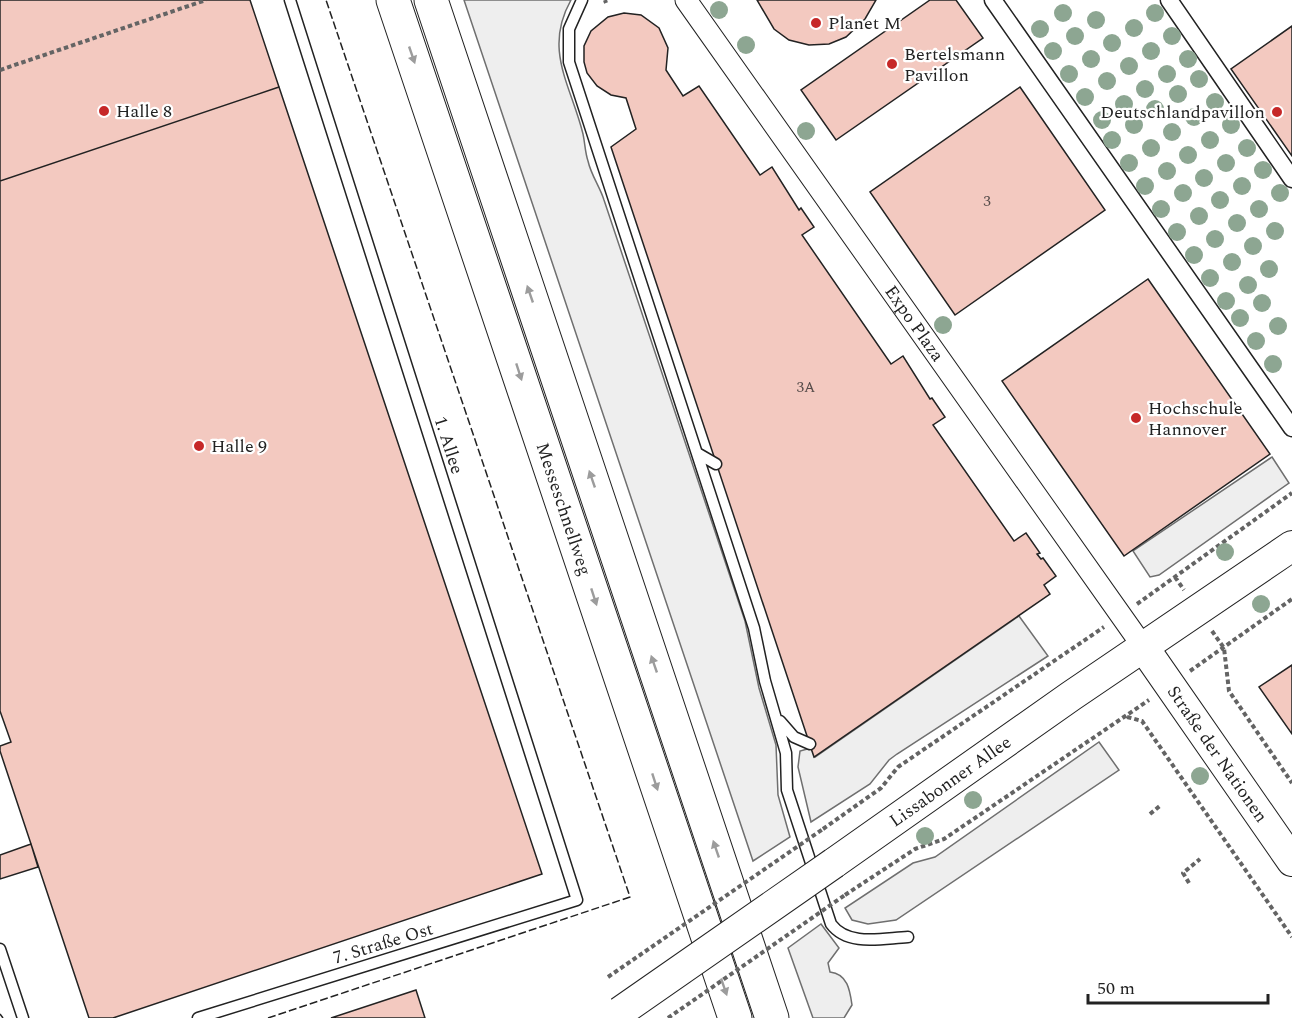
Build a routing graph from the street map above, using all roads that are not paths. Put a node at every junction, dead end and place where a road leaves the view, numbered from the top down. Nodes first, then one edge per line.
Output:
1 (290, 0) edge
2 (393, 0) edge
3 (432, 0) edge
4 (582, 0) edge
5 (686, 0) edge
6 (993, 0) edge
7 (1169, 0) edge
8 (1292, 179) edge
9 (1292, 428) edge
10 (698, 453) junction
11 (717, 464) dead end
12 (1291, 548) edge
13 (1144, 648) junction
14 (778, 718) junction
15 (810, 744) dead end
16 (1292, 861) edge
17 (577, 900) joint
18 (908, 937) dead end
19 (0, 949) edge
20 (615, 1015) edge
21 (23, 1018) edge
22 (198, 1018) edge
23 (735, 1018) edge
24 (772, 1018) edge

1 - 17 lane, 1. Allee
2 -> 23 highway, Messeschnellweg
24 -> 3 highway, Messeschnellweg
4 - 10 lane
5 - 13 street, Expo Plaza
6 - 9 street
7 - 8 street
10 - 11 lane
10 - 14 lane
12 - 13 main road, Lissabonner Allee
13 - 16 main road, Straße der Nationen
13 - 20 main road, Lissabonner Allee, bridge
14 - 15 lane
14 - 18 lane
17 - 22 lane, 7. Straße Ost
19 - 21 lane

